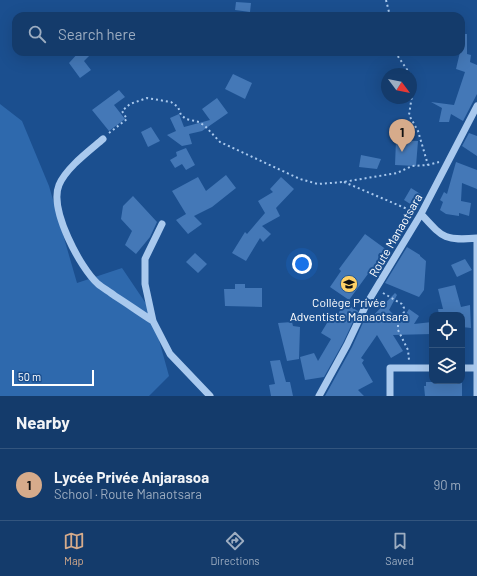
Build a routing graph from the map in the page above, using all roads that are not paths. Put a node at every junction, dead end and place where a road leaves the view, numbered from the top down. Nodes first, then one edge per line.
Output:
1 (477, 106) edge
2 (102, 139) road end
3 (421, 214) junction
4 (162, 224) dead end
5 (477, 238) edge
6 (153, 321) junction
7 (429, 368) edge
8 (465, 368) edge
9 (477, 368) edge
10 (210, 396) edge
11 (319, 396) edge
12 (390, 396) edge
13 (477, 396) edge

1 - 3 street, Route Manaotsara
2 - 6 street
3 - 5 street
3 - 11 street, Route Manaotsara
4 - 6 street
5 - 9 street
6 - 10 street
7 - 12 street
8 - 9 street
9 - 13 street

